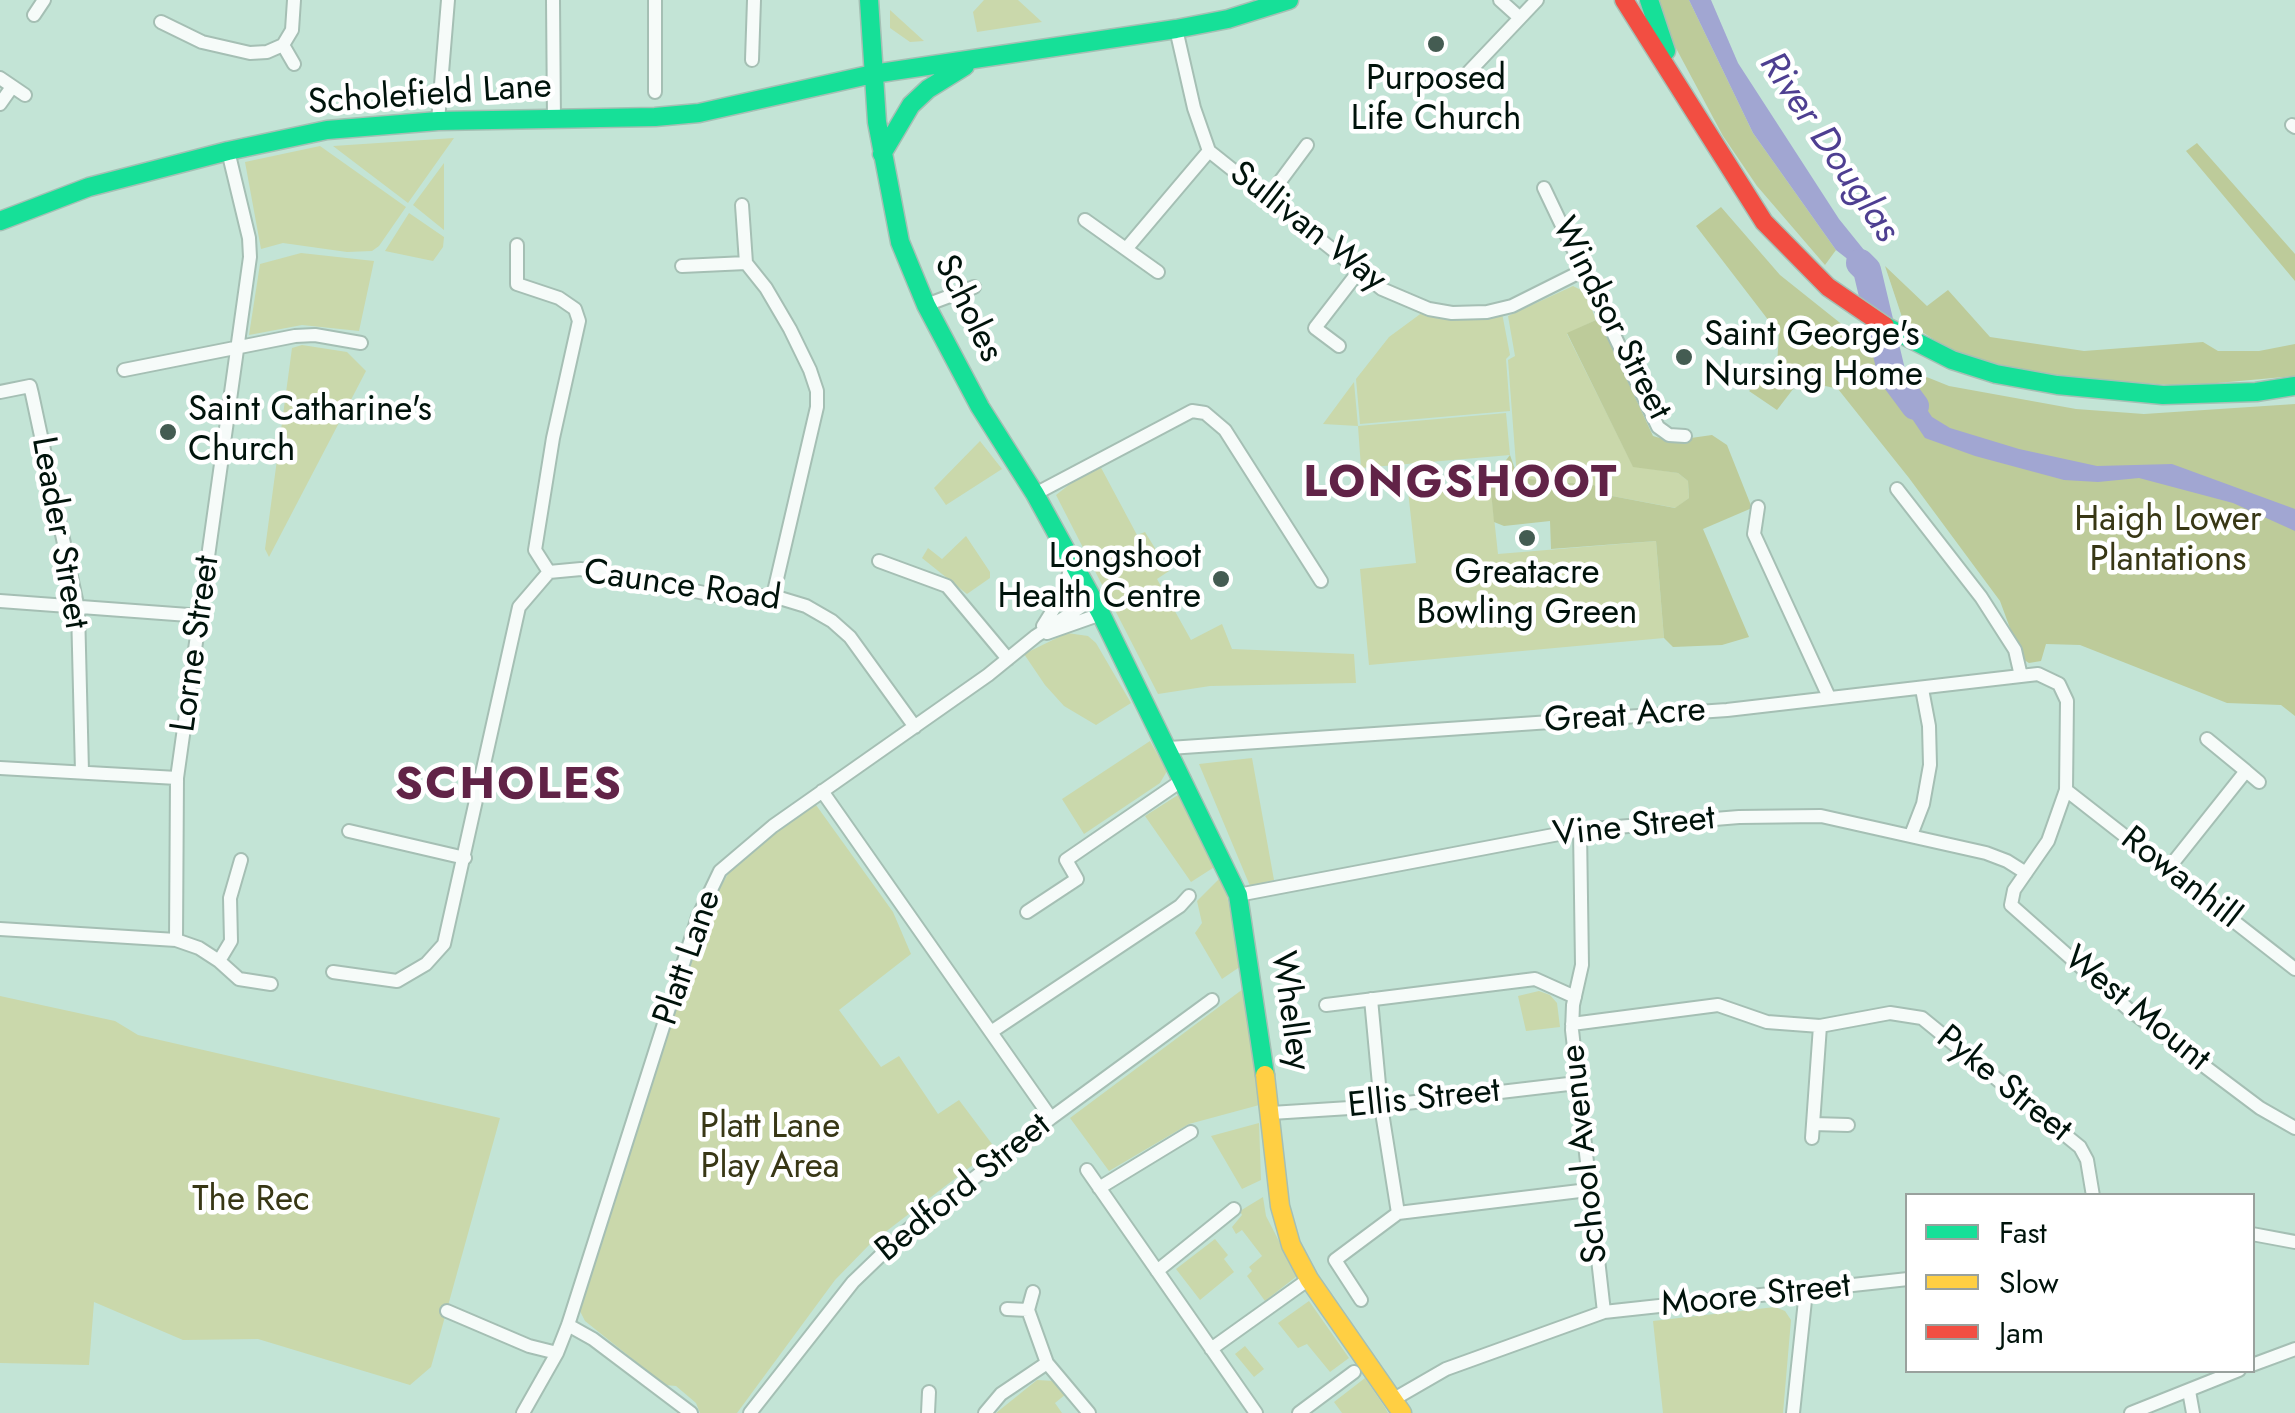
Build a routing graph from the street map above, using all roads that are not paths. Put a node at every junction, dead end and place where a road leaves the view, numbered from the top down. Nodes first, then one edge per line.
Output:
1 (44, 0) edge
2 (294, 0) edge
3 (448, 0) edge
4 (553, 0) edge
5 (655, 0) edge
6 (754, 0) edge
7 (869, 0) edge
8 (1289, 0) edge
9 (1500, 0) edge
10 (1537, 0) edge
11 (1624, 0) edge
12 (1649, 0) edge
13 (34, 15) dead end
14 (1520, 18) junction
15 (161, 22) dead end
16 (1176, 29) junction
17 (283, 45) junction
18 (752, 60) dead end
19 (974, 61) junction
20 (294, 64) dead end
21 (873, 74) junction
22 (1464, 77) dead end
23 (0, 78) edge
24 (1676, 83) junction
25 (655, 92) dead end
26 (0, 104) edge
27 (554, 120) junction
28 (438, 121) junction
29 (1307, 146) dead end
30 (228, 151) junction
31 (1208, 151) junction
32 (882, 154) junction
33 (1544, 188) dead end
34 (1267, 199) junction
35 (742, 205) dead end
36 (0, 220) edge
37 (1085, 220) dead end
38 (517, 245) dead end
39 (1126, 250) junction
40 (746, 264) junction
41 (682, 266) dead end
42 (1359, 270) junction
43 (1584, 270) junction
44 (1158, 272) dead end
45 (974, 286) dead end
46 (926, 305) junction
47 (362, 344) dead end
48 (1339, 346) dead end
49 (239, 349) junction
50 (124, 370) dead end
51 (2295, 386) edge
52 (0, 392) edge
53 (1686, 436) dead end
54 (1896, 489) dead end
55 (1035, 494) junction
56 (1758, 506) dead end
57 (879, 561) dead end
58 (1072, 562) junction
59 (550, 572) junction
60 (1320, 581) dead end
61 (774, 596) junction
62 (0, 601) edge
63 (1097, 606) junction
64 (78, 609) junction
65 (202, 616) junction
66 (1036, 636) junction
67 (1008, 659) junction
68 (2021, 676) junction
69 (1922, 689) junction
70 (1829, 698) junction
71 (914, 727) junction
72 (2207, 738) dead end
73 (1170, 748) junction
74 (0, 768) edge
75 (2246, 771) junction
76 (82, 772) junction
77 (177, 778) junction
78 (1184, 778) junction
79 (2260, 782) dead end
80 (2066, 790) junction
81 (822, 792) junction
82 (1580, 830) junction
83 (349, 831) dead end
84 (1911, 836) junction
85 (465, 858) junction
86 (241, 860) dead end
87 (2168, 869) junction
88 (2026, 874) junction
89 (1238, 895) junction
90 (1185, 905) dead end
91 (1027, 912) dead end
92 (0, 929) edge
93 (176, 940) junction
94 (219, 961) junction
95 (2295, 968) edge
96 (332, 972) dead end
97 (271, 984) dead end
98 (1575, 997) junction
99 (1371, 999) junction
100 (1212, 1000) dead end
101 (1326, 1004) dead end
102 (1572, 1024) junction
103 (1820, 1026) junction
104 (991, 1032) junction
105 (1577, 1083) junction
106 (1381, 1106) junction
107 (1271, 1113) junction
108 (1051, 1118) junction
109 (1848, 1125) dead end
110 (2295, 1128) edge
111 (1191, 1132) dead end
112 (1087, 1170) dead end
113 (1099, 1188) junction
114 (1588, 1190) junction
115 (2092, 1193) edge
116 (1234, 1209) dead end
117 (1398, 1213) junction
118 (2255, 1235) edge
119 (2295, 1242) edge
120 (1157, 1271) junction
121 (1309, 1279) junction
122 (1905, 1279) edge
123 (1806, 1291) junction
124 (1033, 1292) dead end
125 (1361, 1300) dead end
126 (1008, 1310) dead end
127 (1028, 1310) junction
128 (447, 1311) dead end
129 (1604, 1312) junction
130 (568, 1325) junction
131 (1211, 1348) junction
132 (2295, 1348) edge
133 (557, 1353) junction
134 (1047, 1364) junction
135 (2255, 1364) edge
136 (1354, 1372) dead end
137 (2232, 1373) edge
138 (2189, 1391) junction
139 (929, 1392) dead end
140 (1398, 1406) edge
141 (522, 1413) edge
142 (691, 1413) edge
143 (750, 1413) edge
144 (928, 1413) edge
145 (985, 1413) edge
146 (1089, 1413) edge
147 (1256, 1413) edge
148 (1298, 1413) edge
149 (1793, 1413) edge
150 (2131, 1413) edge
151 (2193, 1413) edge

1 - 13 street
2 - 17 street
3 - 28 street
4 - 27 street
5 - 25 street
6 - 18 street
7 - 21 main road, Scholes
8 - 16 main road, Scholefield Lane
9 - 14 street
10 - 14 street
11 - 24 main road
12 - 24 main road
14 - 22 street
15 - 17 street
16 - 19 main road, Scholefield Lane
16 - 31 street, Sullivan Way
17 - 20 street
19 - 21 main road, Scholefield Lane
19 - 32 main road
21 - 27 main road, Scholefield Lane
21 - 32 main road, Scholes
23 - 26 street
24 - 51 main road
27 - 28 main road, Scholefield Lane
28 - 30 main road, Scholefield Lane
29 - 34 street
30 - 36 main road, Scholefield Lane
30 - 49 street, Lorne Street
31 - 34 street, Sullivan Way
31 - 39 street
32 - 46 main road, Scholes
33 - 43 street, Windsor Street
34 - 42 street, Sullivan Way
35 - 40 street
37 - 39 street
38 - 59 street
39 - 44 street
40 - 41 street
40 - 61 street
42 - 43 street, Sullivan Way
42 - 48 street
43 - 53 street, Windsor Street
45 - 46 street
46 - 55 main road, Scholes
47 - 49 street
49 - 50 street
49 - 65 street, Lorne Street
52 - 64 street, Leader Street
54 - 68 street
55 - 58 main road, Scholes
55 - 60 street
56 - 70 street
57 - 67 street
58 - 63 main road, Scholes
58 - 66 street, Platt Lane
59 - 61 street, Caunce Road
59 - 85 street, Caunce Road
61 - 71 street, Caunce Road
62 - 64 street
63 - 66 street, Platt Lane
63 - 73 main road, Whelley
64 - 65 street
64 - 76 street, Leader Street
65 - 77 street, Lorne Street
66 - 67 street, Platt Lane
67 - 71 street, Platt Lane
68 - 69 street, Great Acre
68 - 80 street, Great Acre
69 - 70 street, Great Acre
69 - 84 street
70 - 73 street, Great Acre
71 - 81 street, Platt Lane
72 - 75 street
73 - 78 main road, Whelley
74 - 76 street
75 - 79 street
75 - 87 street
76 - 77 street
77 - 93 street, Lorne Street
78 - 89 main road, Whelley
78 - 91 street
80 - 87 street, Rowanhill
80 - 88 street
81 - 104 street
81 - 130 street, Platt Lane
82 - 84 street, Vine Street
82 - 89 street, Vine Street
82 - 98 street, School Avenue
83 - 85 street
84 - 88 street, Vine Street
85 - 96 street, Caunce Road
86 - 94 street
87 - 95 street, Rowanhill
88 - 110 street, West Mount
89 - 107 main road, Whelley
90 - 104 street
92 - 93 street
93 - 94 street
94 - 97 street
98 - 99 street
98 - 102 street, School Avenue
99 - 101 street
99 - 106 street
100 - 108 street, Bedford Street
102 - 103 street, Pyke Street
102 - 105 street, School Avenue
103 - 109 street
103 - 115 street, Pyke Street
104 - 108 street
105 - 106 street, Ellis Street
105 - 114 street, School Avenue
106 - 107 street, Ellis Street
106 - 117 street
107 - 121 main road, Whelley
108 - 143 street, Bedford Street
111 - 113 street
112 - 113 street
113 - 120 street
114 - 117 street
114 - 129 street, School Avenue
116 - 120 street
117 - 125 street
118 - 119 street
120 - 131 street
121 - 131 street
121 - 140 main road, Whelley
122 - 123 street, Moore Street
123 - 129 street, Moore Street
123 - 149 street
124 - 127 street
126 - 127 street
127 - 134 street
128 - 133 street
129 - 140 street, Moore Street
130 - 133 street, Platt Lane
130 - 142 street
131 - 147 street
132 - 135 street
133 - 141 street, Platt Lane
134 - 145 street
134 - 146 street
136 - 148 street
137 - 138 street
138 - 150 street
138 - 151 street
139 - 144 street

